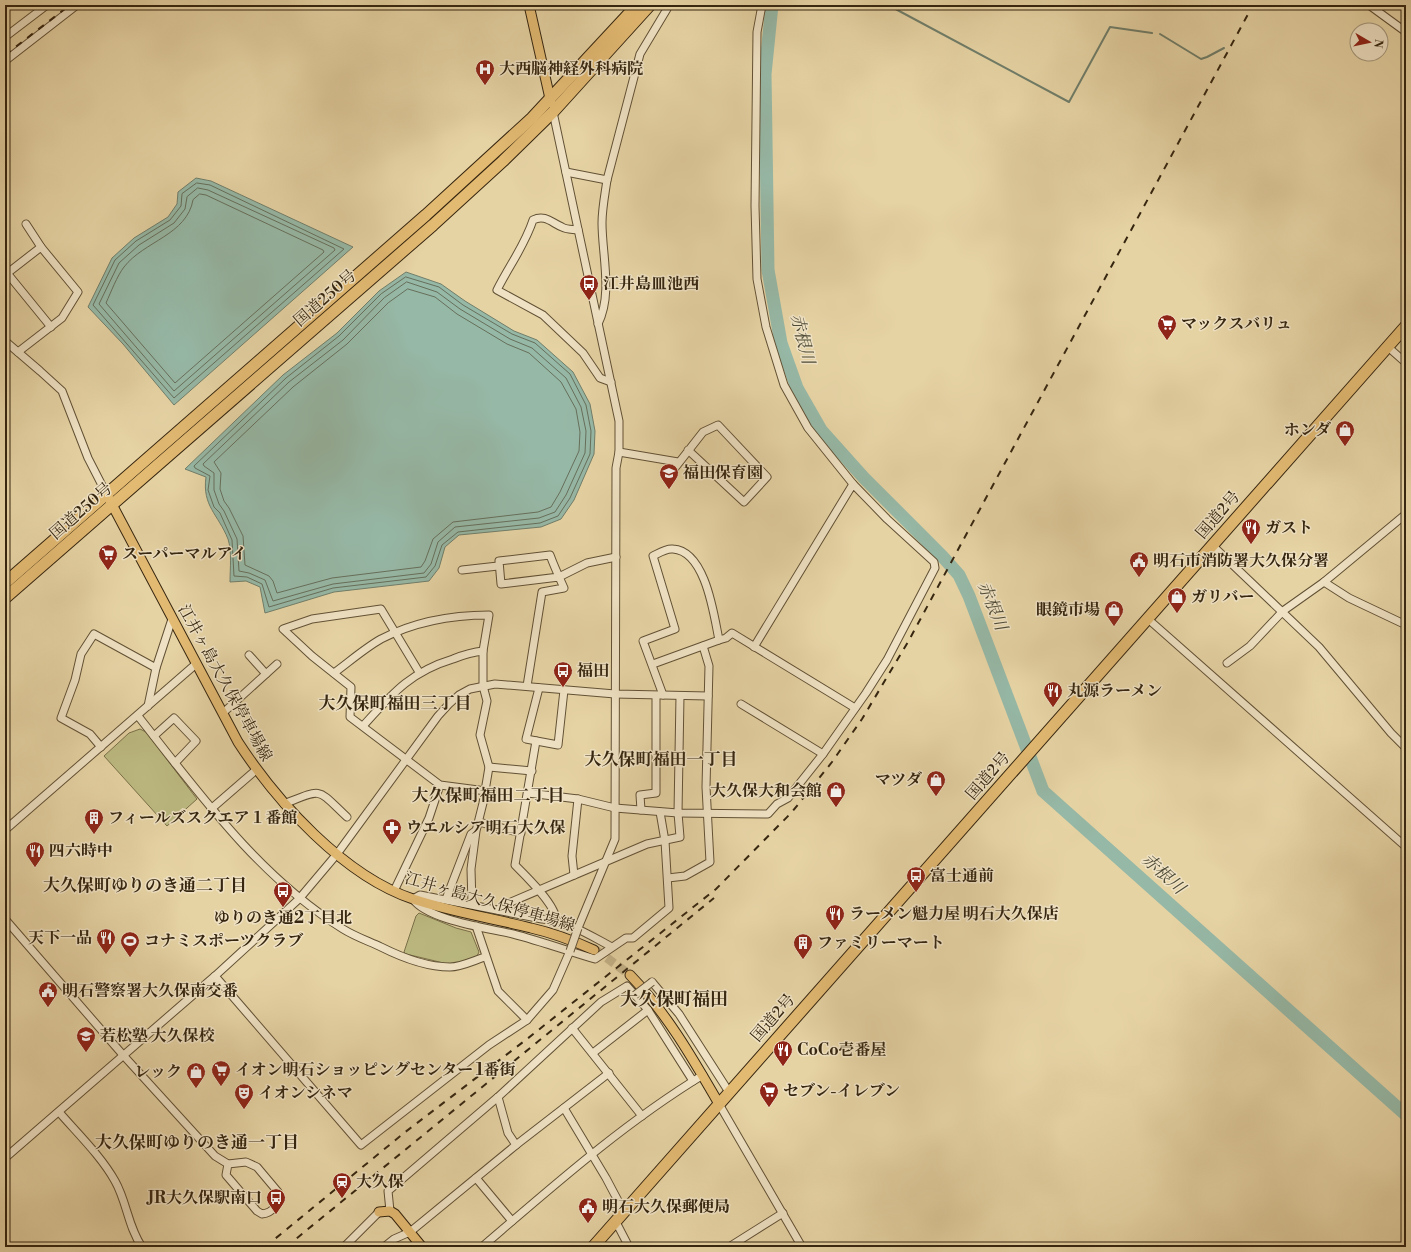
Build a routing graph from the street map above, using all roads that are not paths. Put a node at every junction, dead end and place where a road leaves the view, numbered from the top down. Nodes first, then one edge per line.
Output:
1 (47, 5) edge
2 (78, 5) edge
3 (530, 5) edge
4 (637, 5) edge
5 (650, 5) edge
6 (762, 5) edge
7 (1369, 5) edge
8 (667, 9) dead end
9 (1406, 32) edge
10 (5, 36) edge
11 (5, 61) edge
12 (550, 99) junction
13 (553, 112) junction
14 (566, 172) junction
15 (607, 180) junction
16 (26, 224) dead end
17 (578, 230) junction
18 (41, 247) junction
19 (6, 274) edge
20 (605, 298) junction
21 (593, 300) junction
22 (598, 324) junction
23 (1406, 326) edge
24 (51, 327) junction
25 (5, 340) edge
26 (1388, 347) junction
27 (18, 352) junction
28 (1406, 363) edge
29 (611, 382) junction
30 (688, 450) junction
31 (619, 452) junction
32 (678, 462) junction
33 (674, 469) dead end
34 (853, 484) junction
35 (110, 500) junction
36 (1406, 514) edge
37 (1213, 546) junction
38 (616, 557) junction
39 (498, 566) junction
40 (462, 570) dead end
41 (559, 577) junction
42 (1324, 582) junction
43 (5, 583) edge
44 (5, 598) edge
45 (1283, 611) junction
46 (172, 619) junction
47 (1148, 619) junction
48 (1406, 625) edge
49 (395, 634) junction
50 (719, 640) junction
51 (702, 646) junction
52 (754, 647) junction
53 (483, 651) junction
54 (248, 655) dead end
55 (1227, 663) dead end
56 (196, 664) junction
57 (277, 664) dead end
58 (652, 664) junction
59 (156, 668) junction
60 (419, 672) junction
61 (334, 673) junction
62 (266, 674) junction
63 (483, 686) junction
64 (527, 686) junction
65 (539, 688) junction
66 (564, 690) junction
67 (615, 694) junction
68 (660, 696) junction
69 (680, 696) junction
70 (708, 696) junction
71 (741, 704) dead end
72 (148, 707) junction
73 (855, 708) junction
74 (224, 712) junction
75 (138, 716) junction
76 (363, 726) junction
77 (154, 736) junction
78 (536, 741) junction
79 (101, 747) junction
80 (1406, 748) edge
81 (823, 754) junction
82 (406, 760) junction
83 (175, 763) junction
84 (490, 767) junction
85 (256, 770) junction
86 (532, 771) junction
87 (440, 785) junction
88 (486, 791) junction
89 (528, 793) junction
90 (578, 799) junction
91 (284, 804) junction
92 (615, 808) junction
93 (211, 809) junction
94 (641, 810) junction
95 (660, 812) junction
96 (678, 813) junction
97 (707, 815) junction
98 (347, 817) dead end
99 (479, 822) junction
100 (5, 830) edge
101 (476, 831) junction
102 (521, 833) junction
103 (665, 842) junction
104 (1406, 847) edge
105 (337, 854) junction
106 (605, 863) junction
107 (574, 875) junction
108 (668, 878) junction
109 (539, 889) junction
110 (394, 891) junction
111 (299, 898) junction
112 (413, 899) junction
113 (446, 899) junction
114 (472, 904) junction
115 (498, 910) junction
116 (5, 919) edge
117 (556, 920) junction
118 (476, 926) junction
119 (578, 928) junction
120 (612, 947) junction
121 (594, 950) tunnel mouth
122 (570, 951) junction
123 (485, 957) junction
124 (630, 975) tunnel mouth
125 (214, 976) junction
126 (635, 995) junction
127 (648, 1010) junction
128 (526, 1020) junction
129 (572, 1028) junction
130 (593, 1053) junction
131 (123, 1055) junction
132 (609, 1073) junction
133 (703, 1075) junction
134 (693, 1081) junction
135 (729, 1092) junction
136 (498, 1097) junction
137 (719, 1104) junction
138 (564, 1108) junction
139 (59, 1112) junction
140 (642, 1116) junction
141 (516, 1145) junction
142 (592, 1156) junction
143 (5, 1158) edge
144 (228, 1164) junction
145 (476, 1178) junction
146 (390, 1211) junction
147 (379, 1212) joint
148 (624, 1212) junction
149 (782, 1213) junction
150 (512, 1221) junction
151 (616, 1222) junction
152 (410, 1232) junction
153 (489, 1241) junction
154 (142, 1247) edge
155 (344, 1247) edge
156 (384, 1247) edge
157 (422, 1247) edge
158 (482, 1247) edge
159 (494, 1247) edge
160 (593, 1247) edge
161 (629, 1247) edge
162 (729, 1247) edge
163 (802, 1247) edge

1 - 10 street
2 - 11 street
3 - 12 main road
4 - 12 highway, 国道250号
5 - 13 highway, 国道250号
6 - 34 street
7 - 9 street
8 - 15 street
12 - 13 main road
12 - 35 highway, 国道250号
13 - 14 street
13 - 35 highway, 国道250号
14 - 15 street
14 - 17 street
15 - 20 street
16 - 18 street
17 - 21 street
17 - 29 street
18 - 19 street
18 - 24 street
19 - 24 street
20 - 21 street
20 - 22 street
21 - 22 street
22 - 29 street
23 - 26 highway, 国道2号
24 - 27 street
25 - 27 street
26 - 28 street
26 - 37 highway, 国道2号
27 - 35 street
29 - 31 street
30 - 30 street
30 - 32 street
31 - 32 street
31 - 38 street
32 - 33 street
34 - 52 street
34 - 73 street
35 - 43 highway, 国道250号
35 - 44 highway, 国道250号
35 - 46 main road, 江井ヶ島大久保停車場線
36 - 42 street
37 - 45 street
37 - 47 highway, 国道2号
38 - 41 street
38 - 67 street
39 - 40 street
39 - 41 street
39 - 41 street
41 - 64 street
42 - 45 street
42 - 48 street
45 - 55 street
45 - 80 street
46 - 56 main road, 江井ヶ島大久保停車場線
46 - 59 street
47 - 104 street
47 - 135 highway, 国道2号
49 - 53 street
49 - 60 street
49 - 61 street
49 - 61 street
50 - 51 street
50 - 52 street
50 - 58 street
51 - 58 street
51 - 70 street
52 - 73 street
53 - 60 street
53 - 63 street
54 - 62 street
56 - 72 street
56 - 74 main road, 江井ヶ島大久保停車場線
57 - 62 street
58 - 68 street
59 - 72 street
59 - 79 street
60 - 76 street
61 - 76 street
62 - 74 street
63 - 64 street
63 - 82 street
63 - 84 street
64 - 65 street
65 - 66 street
65 - 78 street
66 - 67 street
66 - 78 street
67 - 68 street
67 - 92 street
68 - 69 street
68 - 94 street
69 - 70 street
69 - 96 street
70 - 97 street
71 - 81 street
72 - 75 street
73 - 81 street
74 - 85 main road, 江井ヶ島大久保停車場線
75 - 77 street
75 - 79 street
76 - 82 street
77 - 83 street
77 - 83 street
78 - 86 street
79 - 100 street
81 - 97 street
82 - 87 street
82 - 105 street
83 - 93 street
84 - 86 street
84 - 88 street
85 - 91 main road, 江井ヶ島大久保停車場線
85 - 93 street
86 - 89 street
87 - 88 street
87 - 110 street
88 - 99 street
89 - 90 street
89 - 102 street
90 - 92 street
90 - 107 street
91 - 98 street
91 - 105 main road, 江井ヶ島大久保停車場線
92 - 94 street
92 - 106 street
93 - 111 street
94 - 95 street
95 - 96 street
95 - 103 street
96 - 97 street
96 - 103 street
97 - 108 street
99 - 101 street
99 - 102 street
101 - 113 street
101 - 114 street
102 - 109 street
103 - 106 street
103 - 108 street
105 - 110 main road, 江井ヶ島大久保停車場線
105 - 111 street
106 - 107 street
106 - 119 street
107 - 109 street
108 - 120 street
109 - 115 street
109 - 117 street
110 - 112 main road, 江井ヶ島大久保停車場線
111 - 123 street
111 - 125 street
112 - 113 street
112 - 118 street
112 - 121 main road, 江井ヶ島大久保停車場線
113 - 114 street
114 - 115 street
115 - 117 street
116 - 131 street
117 - 119 street
118 - 122 street
118 - 123 street
119 - 120 street
119 - 122 street, bridge
120 - 122 street
122 - 128 street
123 - 128 street
124 - 133 main road
125 - 128 street
125 - 131 street
126 - 127 street
126 - 129 street
126 - 135 street, bridge
127 - 130 street
127 - 134 street
129 - 130 street
129 - 136 street
130 - 132 street
131 - 139 street
131 - 144 street
132 - 138 street
132 - 140 street
133 - 134 street
133 - 137 main road
134 - 140 street
135 - 137 highway, 国道2号
136 - 141 street
136 - 146 street
137 - 148 highway, 国道2号
137 - 149 street
138 - 141 street
138 - 142 street
139 - 143 street
139 - 154 street
140 - 142 street
141 - 145 street
142 - 148 street
142 - 150 street
144 - 144 street
145 - 150 street
145 - 152 street
146 - 147 main road
146 - 152 main road
147 - 155 street
148 - 151 highway, 国道2号
149 - 162 street
149 - 163 street
150 - 153 street
151 - 160 highway, 国道2号
151 - 161 street
152 - 156 street
152 - 157 main road
153 - 158 street
153 - 159 street

